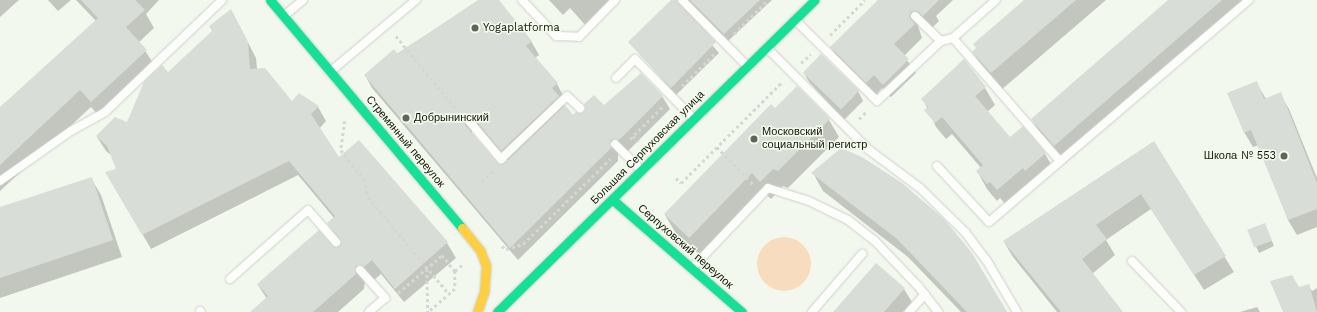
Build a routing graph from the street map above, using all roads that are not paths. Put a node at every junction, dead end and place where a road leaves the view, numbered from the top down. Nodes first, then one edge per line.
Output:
1 (222, 0) edge
2 (270, 0) edge
3 (303, 0) edge
4 (416, 0) edge
5 (522, 0) edge
6 (615, 0) edge
7 (682, 0) edge
8 (814, 0) edge
9 (996, 0) edge
10 (1249, 0) edge
11 (284, 16) junction
12 (915, 16) dead end
13 (794, 19) junction
14 (953, 38) junction
15 (941, 41) junction
16 (766, 47) junction
17 (747, 66) junction
18 (330, 72) junction
19 (616, 78) dead end
20 (580, 108) dead end
21 (694, 119) junction
22 (470, 121) dead end
23 (618, 147) road end
24 (1060, 161) junction
25 (937, 166) dead end
26 (642, 171) junction
27 (0, 182) edge
28 (613, 200) junction
29 (336, 242) dead end
30 (862, 254) dead end
31 (1132, 261) dead end
32 (692, 269) junction
33 (360, 270) dead end
34 (230, 279) dead end
35 (924, 294) junction
36 (369, 312) edge
37 (477, 312) edge
38 (497, 312) edge
39 (742, 312) edge
40 (812, 312) edge
41 (909, 312) edge
42 (938, 312) edge
43 (1017, 312) edge
44 (1181, 312) edge

1 - 27 lane
2 - 11 street, Стремянный переулок
3 - 11 lane
4 - 18 lane
5 - 6 lane
7 - 17 lane
8 - 13 street, Большая Серпуховская улица
9 - 14 lane
10 - 24 lane
11 - 18 street, Стремянный переулок
12 - 15 lane
13 - 15 lane
13 - 16 street, Большая Серпуховская улица
14 - 15 lane
14 - 24 lane
16 - 17 street, Большая Серпуховская улица
16 - 43 lane
17 - 21 street, Большая Серпуховская улица
18 - 37 street, Стремянный переулок
19 - 21 lane
20 - 22 lane
21 - 26 street, Большая Серпуховская улица
23 - 26 lane
24 - 25 lane
26 - 28 street, Большая Серпуховская улица
28 - 32 street, Серпуховский переулок
28 - 38 street, Большая Серпуховская улица
29 - 34 lane
30 - 40 lane
31 - 44 lane
32 - 35 lane
32 - 39 street, Серпуховский переулок
33 - 36 lane
35 - 41 lane
35 - 42 lane

